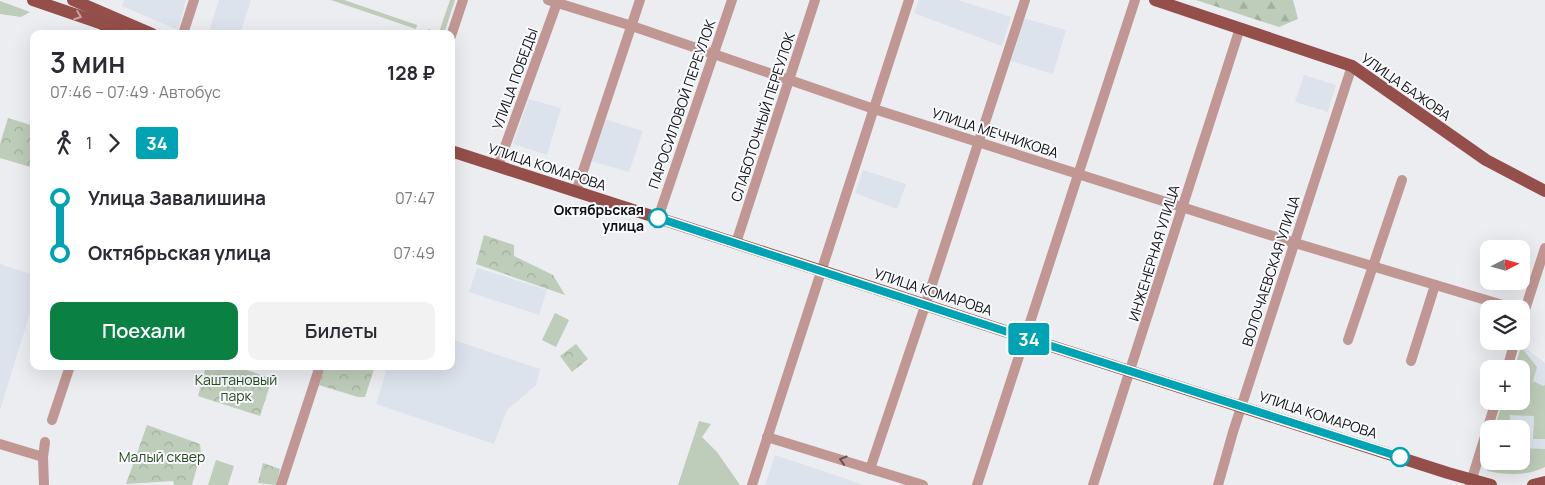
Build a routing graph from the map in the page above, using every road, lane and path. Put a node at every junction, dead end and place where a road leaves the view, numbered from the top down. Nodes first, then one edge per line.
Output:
1 (33, 0) edge
2 (73, 0) edge
3 (194, 0) edge
4 (463, 0) edge
5 (640, 0) edge
6 (732, 0) edge
7 (815, 0) edge
8 (909, 0) edge
9 (1025, 0) edge
10 (1136, 0) edge
11 (1155, 0) edge
12 (555, 1) edge
13 (632, 26) junction
14 (1240, 28) junction
15 (114, 30) edge
16 (143, 30) edge
17 (184, 30) edge
18 (453, 30) edge
19 (714, 54) junction
20 (1352, 66) junction
21 (790, 80) junction
22 (874, 109) junction
23 (978, 142) junction
24 (455, 152) edge
25 (498, 166) junction
26 (1079, 174) junction
27 (1402, 180) dead end
28 (1545, 191) edge
29 (576, 192) junction
30 (1182, 207) junction
31 (658, 218) junction
32 (736, 243) junction
33 (1295, 243) junction
34 (1545, 248) edge
35 (1372, 266) junction
36 (822, 271) junction
37 (1435, 285) junction
38 (1487, 300) edge
39 (1525, 300) edge
40 (926, 306) junction
41 (1026, 338) junction
42 (1348, 340) dead end
43 (1411, 361) dead end
44 (69, 370) edge
45 (319, 370) edge
46 (1131, 371) junction
47 (1241, 407) junction
48 (1493, 410) edge
49 (52, 420) dead end
50 (767, 437) junction
51 (45, 442) dead end
52 (0, 444) edge
53 (43, 457) junction
54 (870, 469) junction
55 (1470, 482) edge
56 (1545, 482) edge
57 (44, 485) edge
58 (281, 485) edge
59 (752, 485) edge
60 (923, 485) edge
61 (977, 485) edge
62 (1093, 485) edge
63 (1218, 485) edge
64 (1491, 485) edge
65 (1533, 485) edge

1 -> 15 main road
2 - 16 main road
3 - 17 street
4 - 18 street
5 - 13 street
6 - 19 street, ПАРОСИЛОВОЙ ПЕРЕУЛОК
7 - 21 street, СЛАБОТОЧНЫЙ ПЕРЕУЛОК
8 - 22 street
9 - 23 street
10 - 26 street
11 - 14 main road, УЛИЦА БАЖОВА
12 - 13 street, УЛИЦА МЕЧНИКОВА
12 - 25 street, УЛИЦА ПОБЕДЫ
13 - 19 street, УЛИЦА МЕЧНИКОВА
13 - 29 street
14 - 20 main road, УЛИЦА БАЖОВА
14 - 30 street, ИНЖЕНЕРНАЯ УЛИЦА
19 - 21 street, УЛИЦА МЕЧНИКОВА
19 - 31 street, ПАРОСИЛОВОЙ ПЕРЕУЛОК
20 - 28 main road, УЛИЦА БАЖОВА
20 - 33 street, ВОЛОЧАЕВСКАЯ УЛИЦА
21 - 22 street, УЛИЦА МЕЧНИКОВА
21 - 32 street, СЛАБОТОЧНЫЙ ПЕРЕУЛОК
22 - 23 street, УЛИЦА МЕЧНИКОВА
22 - 36 street
23 - 26 street, УЛИЦА МЕЧНИКОВА
23 - 40 street
24 - 25 main road, УЛИЦА КОМАРОВА
25 - 29 main road, УЛИЦА КОМАРОВА
26 - 30 street, УЛИЦА МЕЧНИКОВА
26 - 41 street
27 - 35 street
29 - 31 main road, УЛИЦА КОМАРОВА
30 - 33 street, УЛИЦА МЕЧНИКОВА
30 - 46 street, ИНЖЕНЕРНАЯ УЛИЦА
31 - 32 main road, УЛИЦА КОМАРОВА
32 - 36 main road, УЛИЦА КОМАРОВА
33 - 35 street, УЛИЦА МЕЧНИКОВА
33 - 47 street, ВОЛОЧАЕВСКАЯ УЛИЦА
34 - 39 street
35 - 37 street, УЛИЦА МЕЧНИКОВА
35 - 42 street
36 - 40 main road, УЛИЦА КОМАРОВА
36 - 50 street
37 - 38 street, УЛИЦА МЕЧНИКОВА
37 - 43 street
40 - 41 main road, УЛИЦА КОМАРОВА
40 - 54 street
41 - 46 main road, УЛИЦА КОМАРОВА
41 - 61 street
44 - 49 street
45 - 58 street
46 - 47 main road, УЛИЦА КОМАРОВА
46 - 62 street, ИНЖЕНЕРНАЯ УЛИЦА
47 - 55 main road, УЛИЦА КОМАРОВА
47 - 63 street, ВОЛОЧАЕВСКАЯ УЛИЦА
48 - 55 street
54 -> 50 street
50 - 59 street
51 - 53 street
52 - 53 street
53 - 57 street
54 - 60 street
55 - 64 main road, УЛИЦА КОМАРОВА
56 - 65 main road

